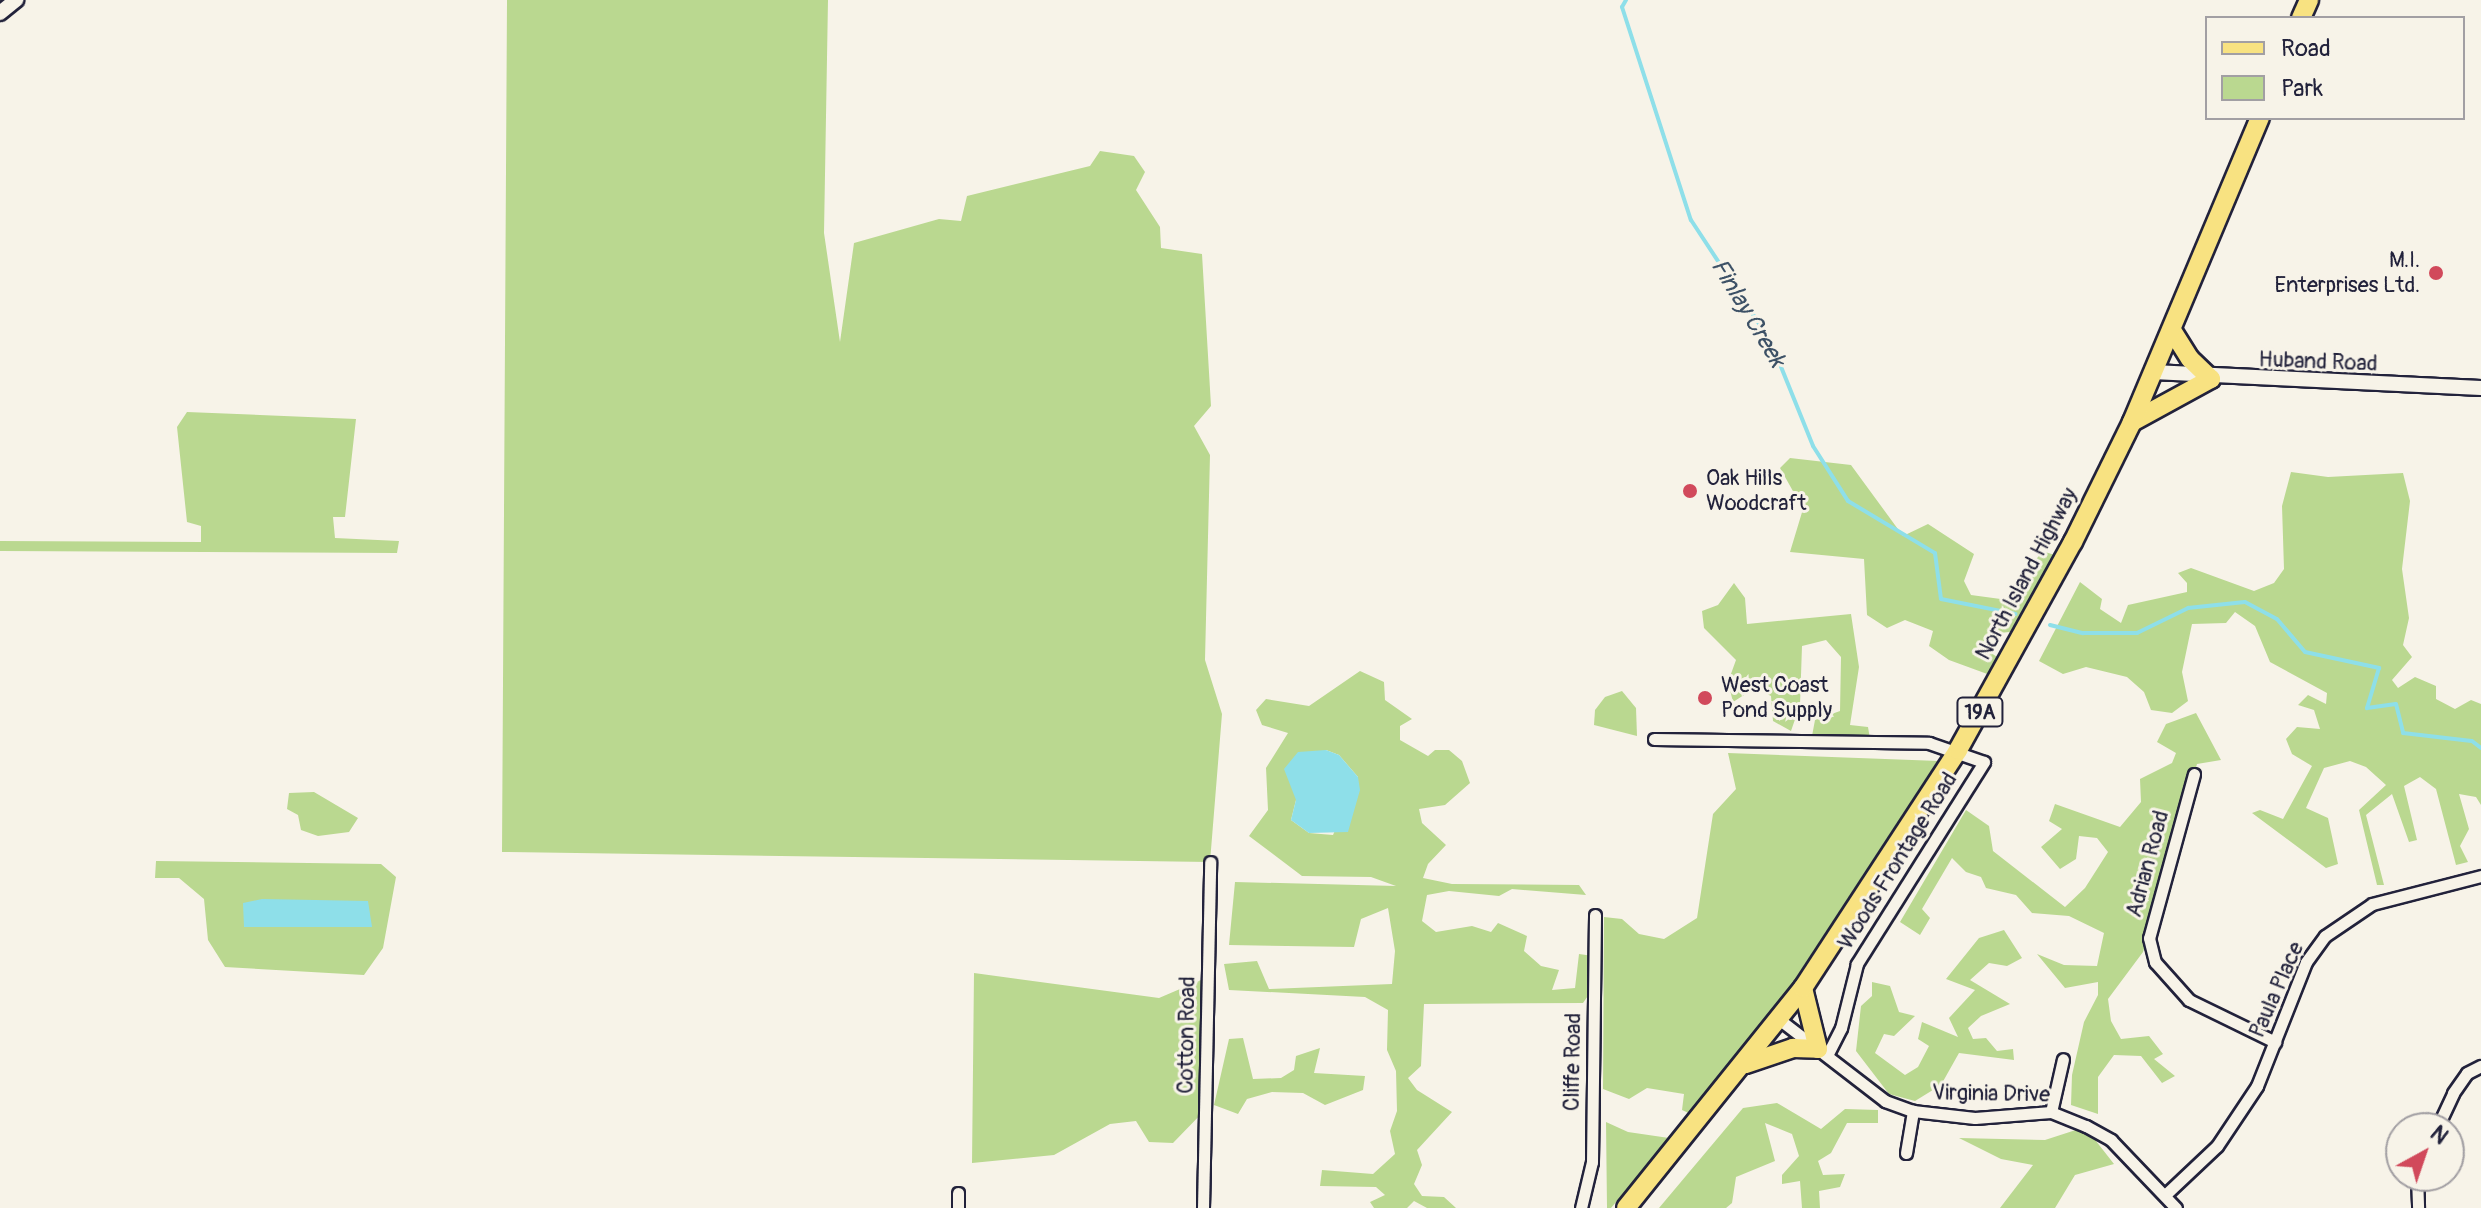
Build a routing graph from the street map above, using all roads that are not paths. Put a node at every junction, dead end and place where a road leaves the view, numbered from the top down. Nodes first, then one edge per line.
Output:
1 (16, 0) edge
2 (0, 13) edge
3 (2259, 120) edge
4 (2172, 330) junction
5 (2153, 372) junction
6 (2211, 379) junction
7 (2481, 388) edge
8 (2132, 422) junction
9 (1654, 739) dead end
10 (1958, 750) junction
11 (2194, 774) dead end
12 (1210, 862) dead end
13 (2481, 876) edge
14 (1595, 915) dead end
15 (1803, 988) junction
16 (1780, 1020) junction
17 (2275, 1042) junction
18 (1823, 1052) junction
19 (2063, 1059) dead end
20 (1746, 1064) junction
21 (2481, 1066) edge
22 (1913, 1111) junction
23 (2051, 1112) junction
24 (2445, 1112) edge
25 (1906, 1153) dead end
26 (958, 1193) dead end
27 (2165, 1195) junction
28 (958, 1208) edge
29 (1203, 1208) edge
30 (1581, 1208) edge
31 (1626, 1208) edge
32 (2176, 1208) edge

1 - 2 street
3 - 4 main road, North Island Highway / 19A
4 - 5 main road, North Island Highway / 19A
4 - 6 main road
5 - 6 street, Huband Road
5 - 8 main road, North Island Highway / 19A
6 - 7 street, Huband Road
6 - 8 main road
8 - 10 main road, North Island Highway / 19A
9 - 10 street
10 - 15 main road, North Island Highway / 19A
10 - 18 street, Woods Frontage Road
11 - 17 street, Adrian Road
12 - 29 street, Cotton Road
13 - 17 street, Paula Place
14 - 30 street, Cliffe Road
15 - 16 main road, North Island Highway / 19A
15 - 18 main road
16 - 18 street, Virginia Drive
16 - 20 main road, North Island Highway / 19A
17 - 27 street, Paula Place
18 - 20 main road
18 - 22 street, Virginia Drive
19 - 23 street
20 - 31 main road, North Island Highway / 19A
21 - 24 street
22 - 23 street, Virginia Drive
22 - 25 street, Virginia Drive
23 - 27 street, Virginia Drive
26 - 28 street
27 - 32 street, Virginia Drive

